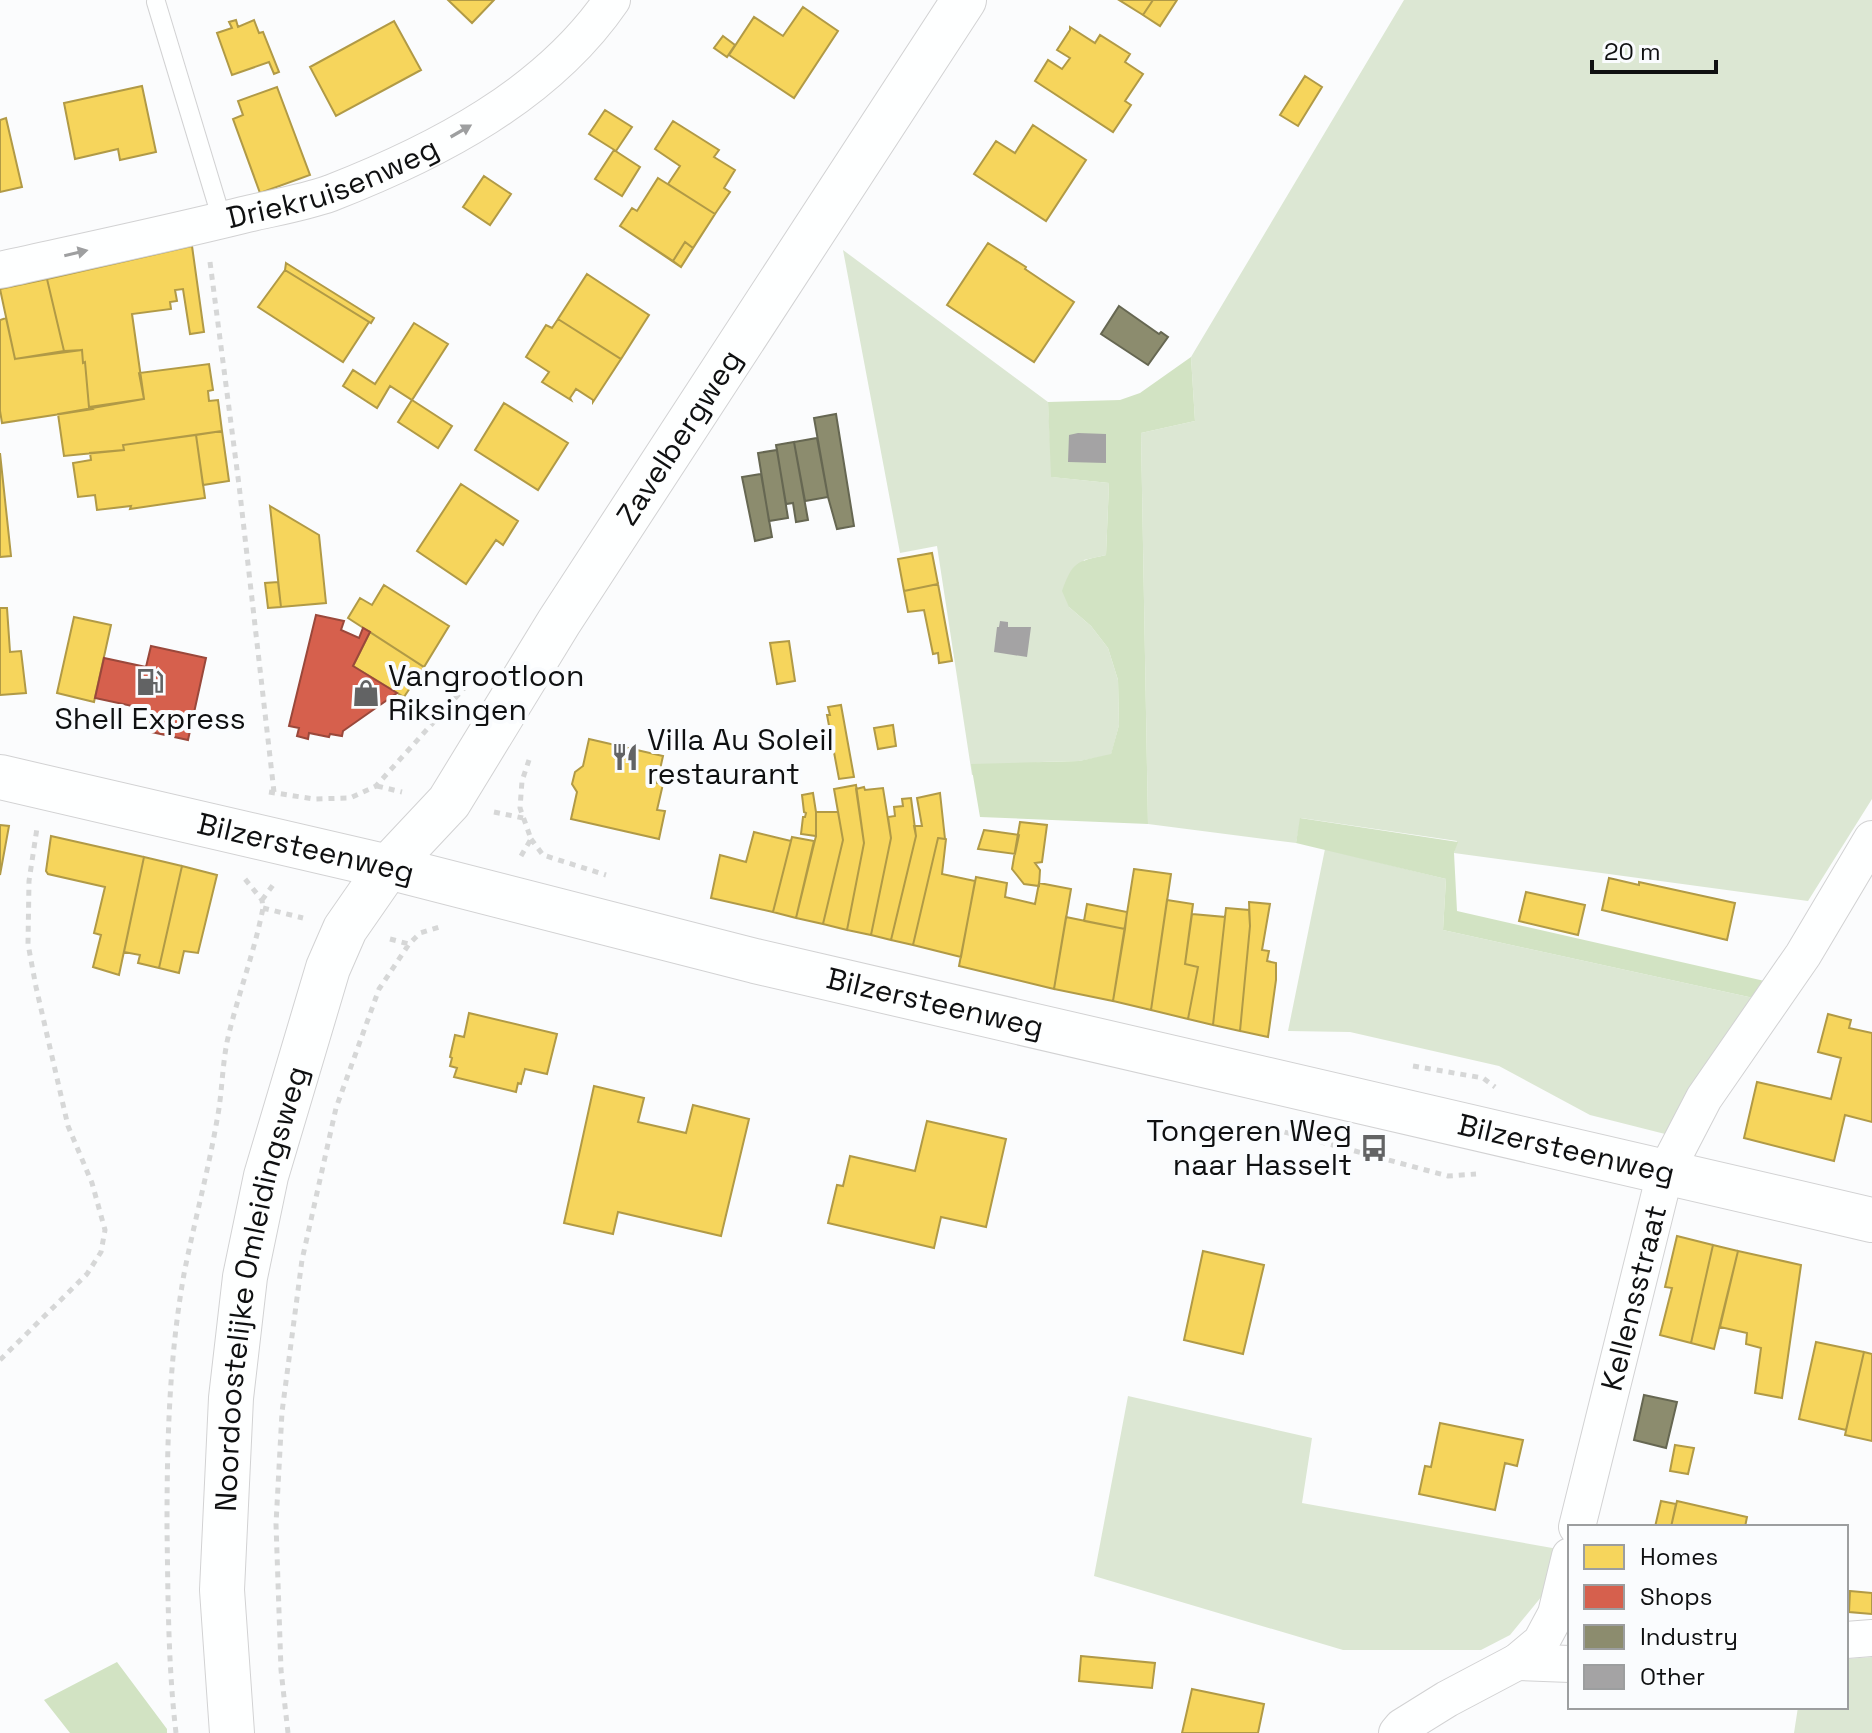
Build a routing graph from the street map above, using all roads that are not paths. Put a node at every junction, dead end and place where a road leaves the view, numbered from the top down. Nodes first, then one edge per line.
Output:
1 (612, 0) edge
2 (964, 0) edge
3 (156, 2) dead end
4 (214, 222) junction
5 (0, 270) edge
6 (0, 777) edge
7 (1872, 839) edge
8 (388, 867) junction
9 (1665, 1173) junction
10 (1872, 1220) edge
11 (1577, 1525) edge
12 (1568, 1564) edge
13 (1872, 1638) edge
14 (1848, 1640) edge
15 (1517, 1662) junction
16 (1568, 1664) edge
17 (232, 1733) edge
18 (1397, 1733) edge

4 -> 1 street, Driekruisenweg
2 - 8 main road, Zavelbergweg
3 - 4 lane
5 -> 4 street, Driekruisenweg
6 - 8 main road, Bilzersteenweg
7 - 9 street, Kellensstraat
8 - 9 main road, Bilzersteenweg
8 - 17 main road, Noordoostelijke Omleidingsweg
9 - 10 main road, Bilzersteenweg
9 - 11 street, Kellensstraat
12 - 15 street
13 - 14 street
15 - 16 street
15 - 18 street

